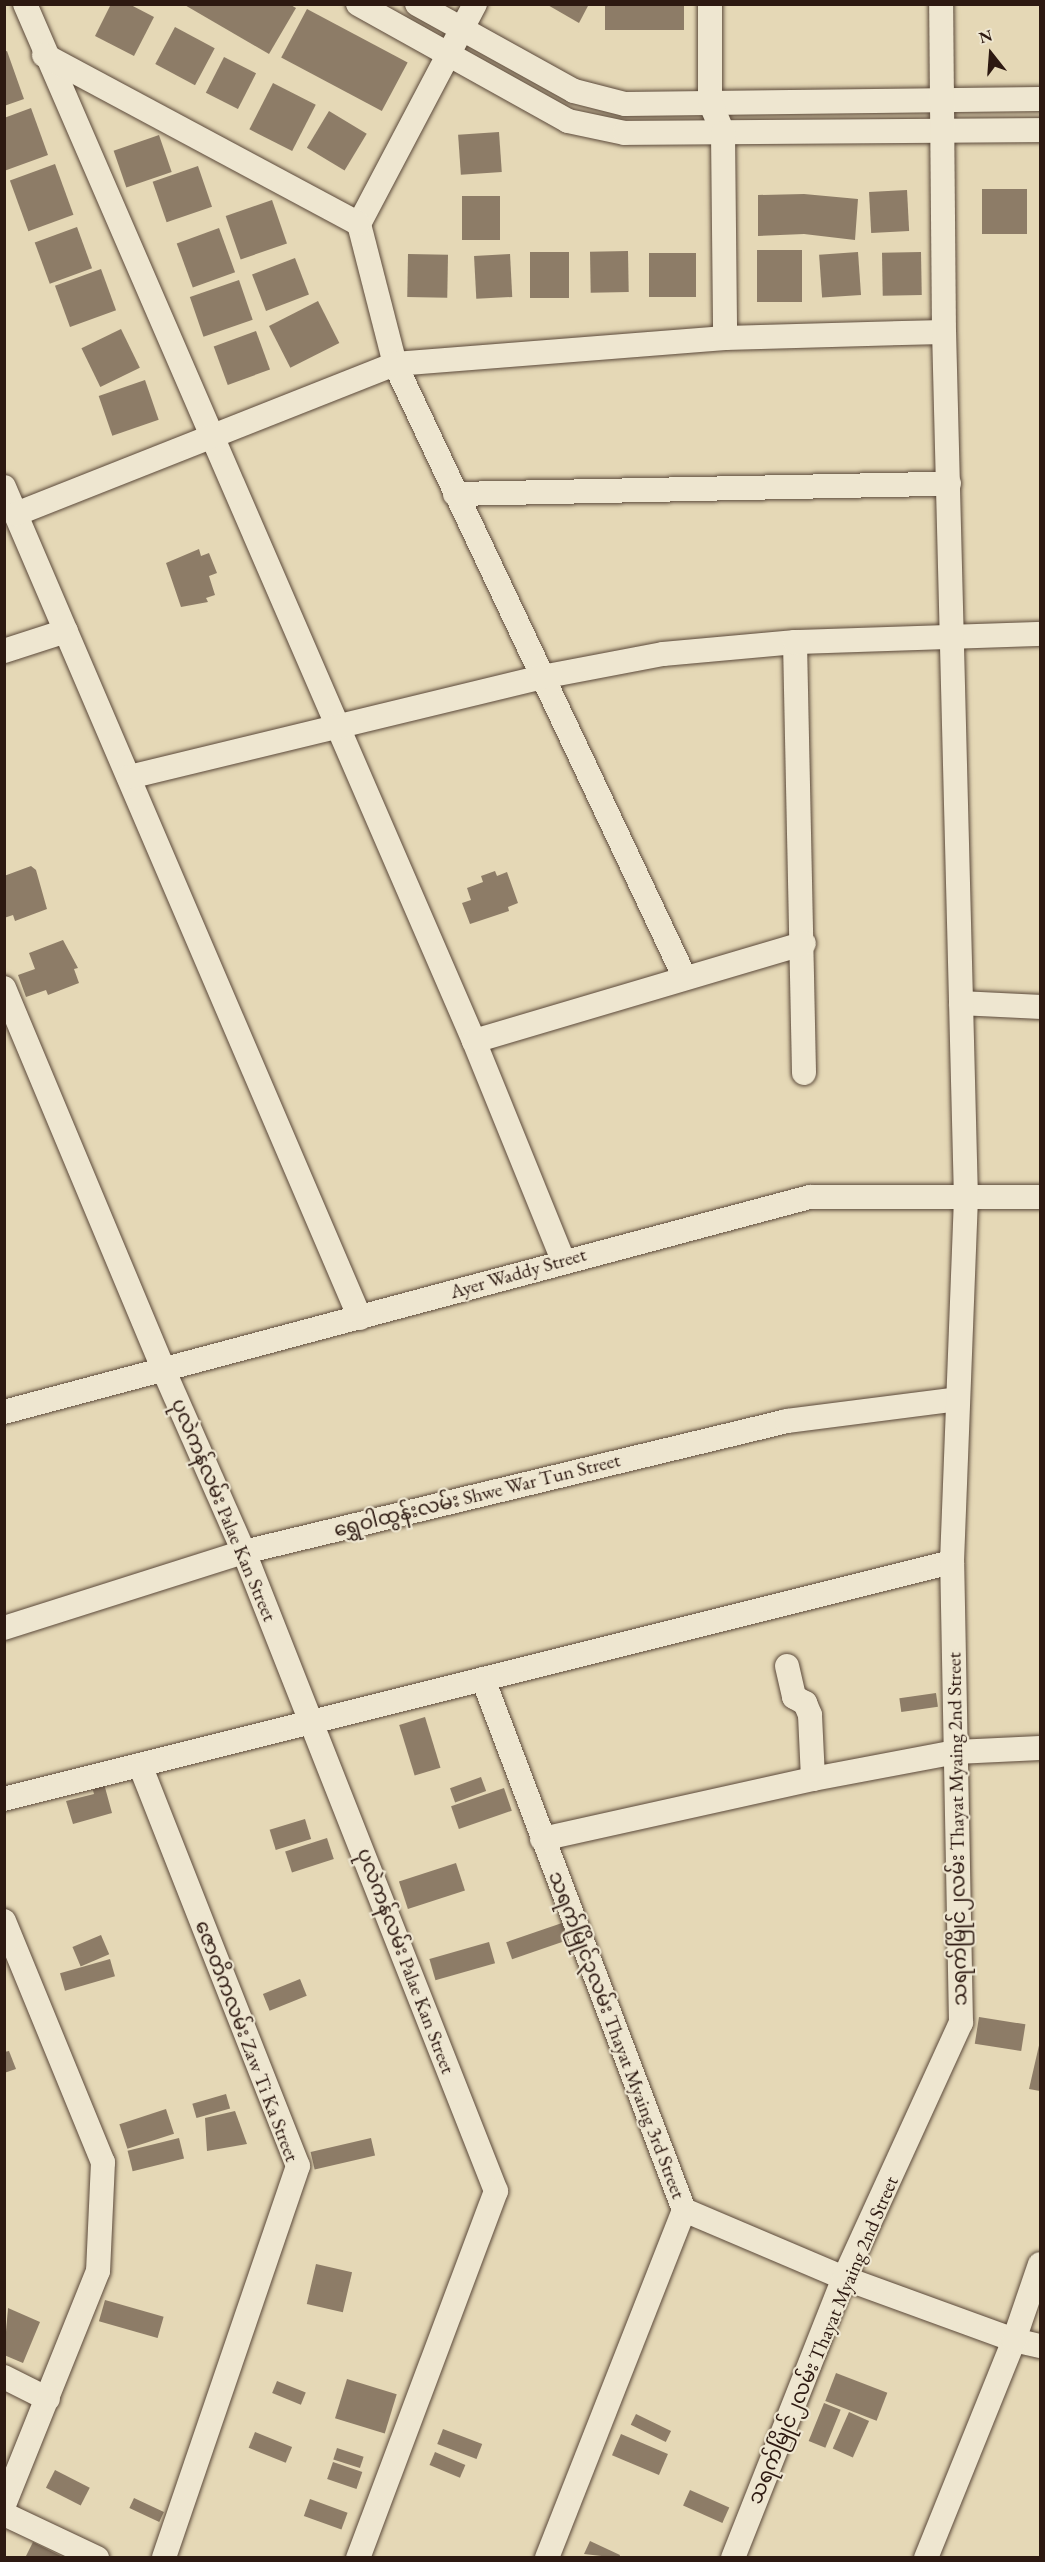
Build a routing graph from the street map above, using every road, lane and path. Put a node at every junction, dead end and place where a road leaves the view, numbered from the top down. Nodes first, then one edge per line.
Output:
1 (25, 4) edge
2 (358, 4) edge
3 (417, 4) edge
4 (475, 4) edge
5 (711, 4) edge
6 (941, 4) edge
7 (462, 30) junction
8 (44, 55) junction
9 (449, 56) junction
10 (1041, 99) edge
11 (942, 100) junction
12 (710, 102) junction
13 (942, 130) junction
14 (1041, 130) edge
15 (723, 133) junction
16 (359, 224) junction
17 (944, 332) junction
18 (725, 338) junction
19 (395, 364) junction
20 (208, 435) junction
21 (950, 484) junction
22 (4, 487) edge
23 (455, 494) junction
24 (16, 514) junction
25 (66, 631) junction
26 (1041, 634) edge
27 (953, 635) junction
28 (795, 642) junction
29 (4, 651) edge
30 (542, 677) junction
31 (334, 726) junction
32 (129, 777) junction
33 (804, 943) junction
34 (685, 978) junction
35 (4, 988) edge
36 (961, 1003) junction
37 (1041, 1007) edge
38 (474, 1041) junction
39 (804, 1073) dead end
40 (1041, 1197) edge
41 (966, 1199) junction
42 (563, 1260) junction
43 (360, 1318) junction
44 (164, 1371) junction
45 (958, 1399) junction
46 (4, 1412) edge
47 (244, 1552) junction
48 (952, 1562) junction
49 (4, 1628) edge
50 (787, 1666) dead end
51 (483, 1679) junction
52 (312, 1722) junction
53 (1041, 1748) edge
54 (956, 1752) junction
55 (140, 1765) junction
56 (813, 1779) junction
57 (4, 1799) edge
58 (542, 1839) junction
59 (4, 1921) edge
60 (684, 2210) junction
61 (1041, 2264) edge
62 (844, 2278) junction
63 (1014, 2340) junction
64 (1041, 2346) edge
65 (4, 2377) edge
66 (48, 2399) junction
67 (4, 2505) edge
68 (4, 2514) edge
69 (97, 2558) edge
70 (164, 2558) edge
71 (358, 2558) edge
72 (547, 2558) edge
73 (733, 2558) edge
74 (927, 2558) edge

1 - 8 street
2 - 9 street
3 - 7 street
4 - 7 street
5 - 12 street
6 - 11 street, သရက်မြိုင်၂လမ်း Thayat Myaing 2nd Street
7 - 9 street
7 - 12 street
8 - 16 street
8 - 20 street
9 - 15 street
9 - 16 street
10 - 11 street
11 - 12 street
11 - 13 street, သရက်မြိုင်၂လမ်း Thayat Myaing 2nd Street
12 - 15 street
13 - 14 street
13 - 15 street
13 - 17 street, သရက်မြိုင်၂လမ်း Thayat Myaing 2nd Street
15 - 18 street
16 - 19 street
17 - 18 street
17 - 21 street, သရက်မြိုင်၂လမ်း Thayat Myaing 2nd Street
18 - 19 street
19 - 20 street
19 - 23 street
20 - 24 street
20 - 31 street
21 - 23 street
21 - 27 street, သရက်မြိုင်၂လမ်း Thayat Myaing 2nd Street
22 - 24 street
23 - 30 street
24 - 25 street
25 - 29 street
25 - 32 street
26 - 27 street
27 - 28 street
27 - 36 street, သရက်မြိုင်၂လမ်း Thayat Myaing 2nd Street
28 - 30 street
28 - 33 street
30 - 31 street
30 - 34 street
31 - 32 street
31 - 38 street
32 - 43 street
33 - 34 street
33 - 39 street
34 - 38 street
35 - 44 street, ပုလဲကန်လမ်း Palae Kan Street
36 - 37 street
36 - 41 street, သရက်မြိုင်၂လမ်း Thayat Myaing 2nd Street
38 - 42 street
40 - 41 street, Ayer Waddy Street
41 - 42 street, Ayer Waddy Street
41 - 45 street, သရက်မြိုင်၂လမ်း Thayat Myaing 2nd Street
42 - 43 street, Ayer Waddy Street
43 - 44 street, Ayer Waddy Street
44 - 46 street, Ayer Waddy Street
44 - 47 street, ပုလဲကန်လမ်း Palae Kan Street
45 - 47 street, ရွှေဝါထွန်းလမ်း Shwe War Tun Street
45 - 48 street, သရက်မြိုင်၂လမ်း Thayat Myaing 2nd Street
47 - 49 street, ရွှေဝါထွန်းလမ်း Shwe War Tun Street
47 - 52 street, ပုလဲကန်လမ်း Palae Kan Street
48 - 51 street
48 - 54 street, သရက်မြိုင်၂လမ်း Thayat Myaing 2nd Street
50 - 56 street
51 - 52 street
51 - 58 street, သရက်မြိုင်၃လမ်း Thayat Myaing 3rd Street
52 - 55 street
52 - 71 street, ပုလဲကန်လမ်း Palae Kan Street
53 - 54 street
54 - 56 street
54 - 62 street, သရက်မြိုင်၂လမ်း Thayat Myaing 2nd Street
55 - 57 street
55 - 70 street, ဇောတိကလမ်း Zaw Ti Ka Street
56 - 58 street
58 - 60 street, သရက်မြိုင်၃လမ်း Thayat Myaing 3rd Street
59 - 66 street
60 - 62 street
60 - 72 street, သရက်မြိုင်၃လမ်း Thayat Myaing 3rd Street
61 - 63 street
62 - 63 street
62 - 73 street, သရက်မြိုင်၂လမ်း Thayat Myaing 2nd Street
63 - 64 street
63 - 74 street
65 - 66 street
66 - 67 street
68 - 69 street

